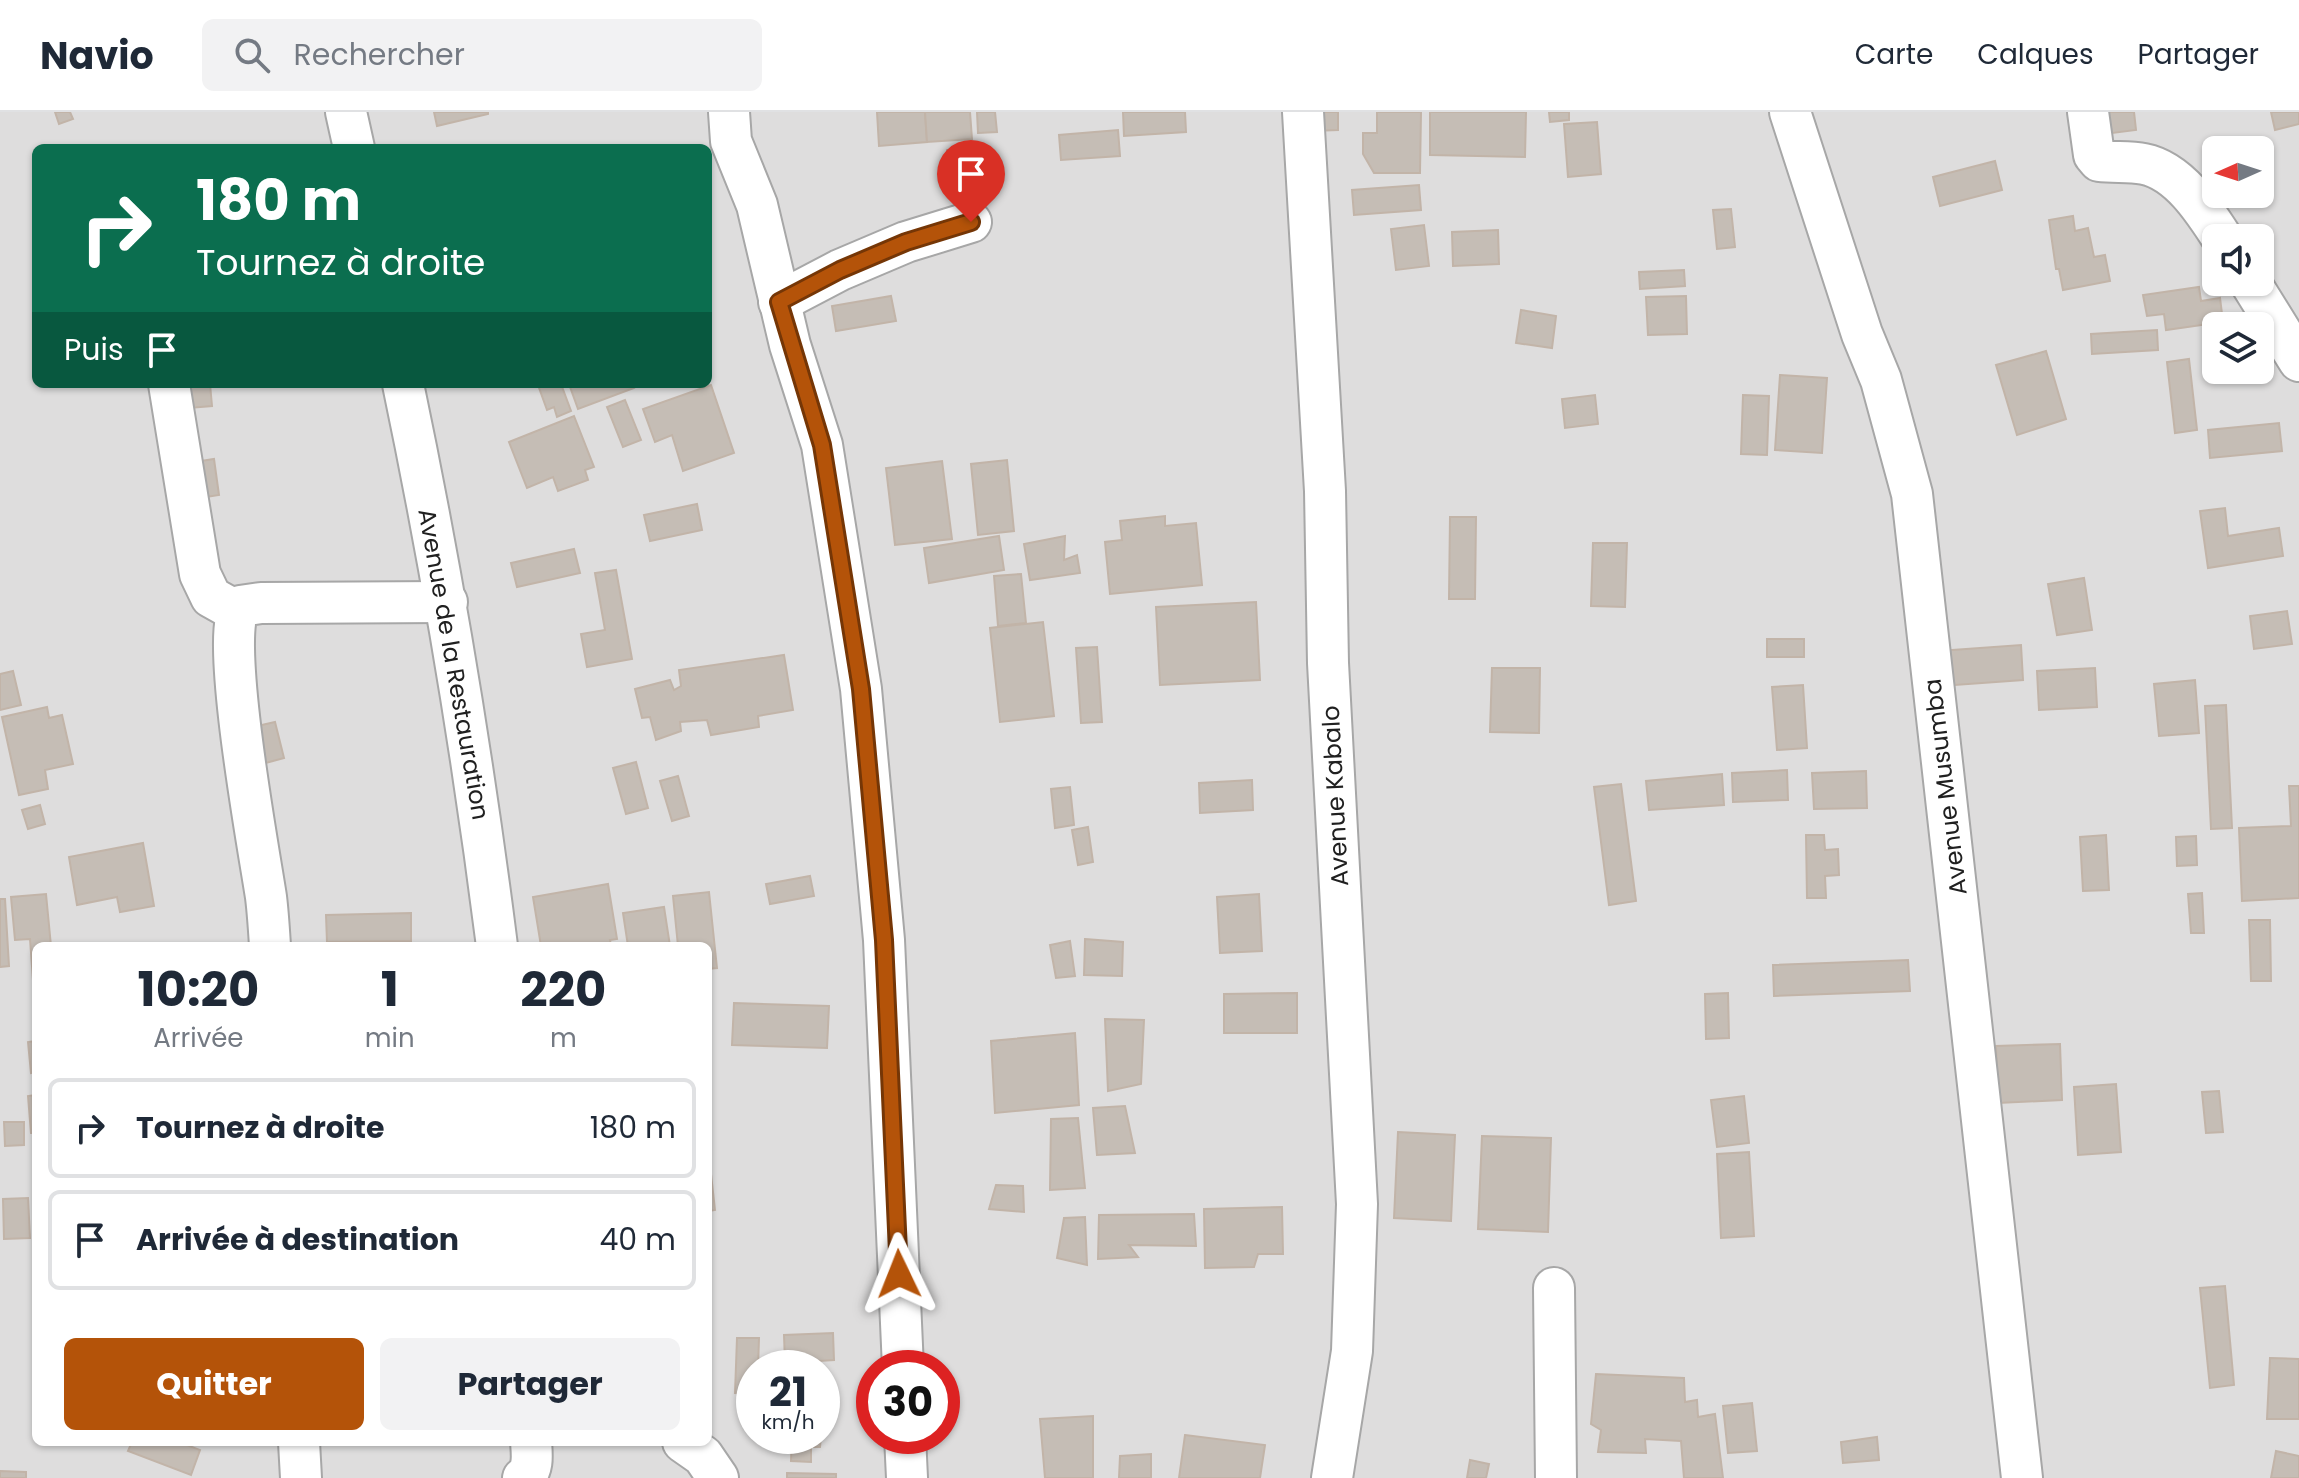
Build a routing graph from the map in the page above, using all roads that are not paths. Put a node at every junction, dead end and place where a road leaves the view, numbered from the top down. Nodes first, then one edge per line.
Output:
1 (346, 112) edge
2 (729, 112) edge
3 (1303, 112) edge
4 (1790, 112) edge
5 (2088, 112) edge
6 (353, 144) edge
7 (971, 222) dead end
8 (2211, 224) edge
9 (2259, 296) edge
10 (779, 302) junction
11 (2299, 361) edge
12 (170, 388) edge
13 (404, 388) edge
14 (447, 602) junction
15 (236, 611) junction
16 (270, 942) edge
17 (497, 942) edge
18 (1554, 1288) dead end
19 (902, 1350) edge
20 (299, 1446) edge
21 (689, 1446) edge
22 (906, 1454) edge
23 (301, 1478) edge
24 (718, 1478) edge
25 (907, 1478) edge
26 (1332, 1478) edge
27 (1556, 1478) edge
28 (2022, 1478) edge

1 - 6 street
2 - 10 street
3 - 26 street, Avenue Kabalo
4 - 28 street, Avenue Musumba
5 - 8 street
7 - 10 street
9 - 11 street
10 - 19 street
12 - 15 street
13 - 14 street, Avenue de la Restauration
14 - 15 street, Avenue de la Restauration
14 - 17 street, Avenue de la Restauration
15 - 16 street
18 - 27 street
20 - 23 street
21 - 24 street
22 - 25 street

